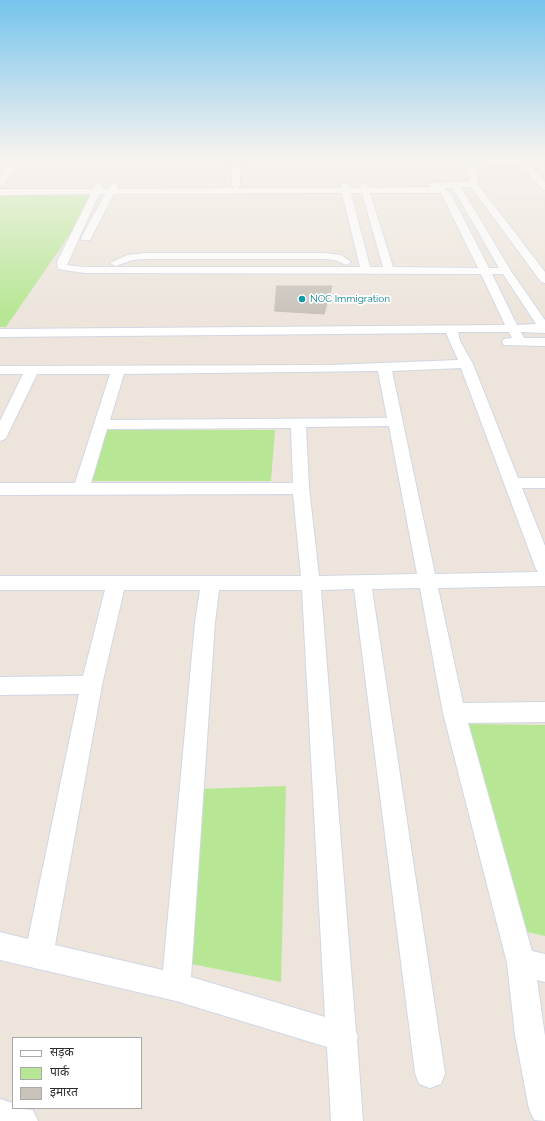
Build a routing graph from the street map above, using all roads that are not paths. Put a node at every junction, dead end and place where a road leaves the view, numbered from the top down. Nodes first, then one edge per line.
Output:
1 (88, 208) edge
2 (102, 208) edge
3 (350, 208) edge
4 (370, 208) edge
5 (454, 208) edge
6 (469, 208) edge
7 (492, 208) edge
8 (80, 261) junction
9 (366, 266) junction
10 (388, 266) junction
11 (504, 266) junction
12 (535, 266) junction
13 (62, 267) junction
14 (483, 267) junction
15 (544, 278) edge
16 (540, 315) edge
17 (514, 329) junction
18 (545, 329) edge
19 (0, 333) edge
20 (453, 335) junction
21 (476, 341) dead end
22 (498, 342) dead end
23 (520, 342) junction
24 (545, 342) edge
25 (0, 344) edge
26 (466, 364) junction
27 (384, 366) junction
28 (0, 370) edge
29 (32, 370) junction
30 (118, 370) junction
31 (394, 422) junction
32 (298, 423) junction
33 (101, 425) junction
34 (0, 436) edge
35 (512, 483) junction
36 (545, 483) edge
37 (301, 488) junction
38 (81, 489) junction
39 (0, 490) edge
40 (545, 569) edge
41 (545, 579) edge
42 (428, 580) junction
43 (210, 582) junction
44 (312, 582) junction
45 (362, 582) junction
46 (0, 583) edge
47 (116, 583) junction
48 (92, 685) junction
49 (0, 686) edge
50 (545, 712) edge
51 (454, 713) junction
52 (0, 946) edge
53 (39, 954) junction
54 (533, 966) edge
55 (176, 987) junction
56 (343, 1037) junction
57 (430, 1073) dead end
58 (545, 1109) edge
59 (0, 1115) edge
60 (22, 1121) edge
61 (347, 1121) edge

1 - 13 street
2 - 8 street
3 - 9 street
4 - 10 street
5 - 14 street
6 - 11 street
7 - 12 street
8 - 9 street
8 - 13 street
9 - 10 street
9 - 13 street
10 - 14 street
11 - 12 street
11 - 14 street
11 - 16 street
12 - 15 street
14 - 17 street
16 - 18 street
17 - 18 street
17 - 20 street
17 - 23 street
19 - 20 street
20 - 21 street
20 - 25 street
20 - 26 street
22 - 23 street
23 - 24 street
26 - 27 street
26 - 35 street
27 - 30 street
27 - 31 street
28 - 29 street
29 - 30 street
29 - 34 street
30 - 33 street
31 - 32 street
31 - 42 street
32 - 33 street
32 - 37 street
33 - 38 street
35 - 36 street
35 - 40 street
37 - 38 street
37 - 44 street
38 - 39 street
41 - 42 street
42 - 45 street
42 - 51 street
43 - 44 street
43 - 47 street
43 - 55 street
44 - 45 street
44 - 56 street
45 - 57 street
46 - 47 street
47 - 48 street
48 - 49 street
48 - 53 street
50 - 51 street
51 - 54 street
52 - 53 street
53 - 55 street
54 - 58 street
55 - 56 street
56 - 61 street
59 - 60 street

